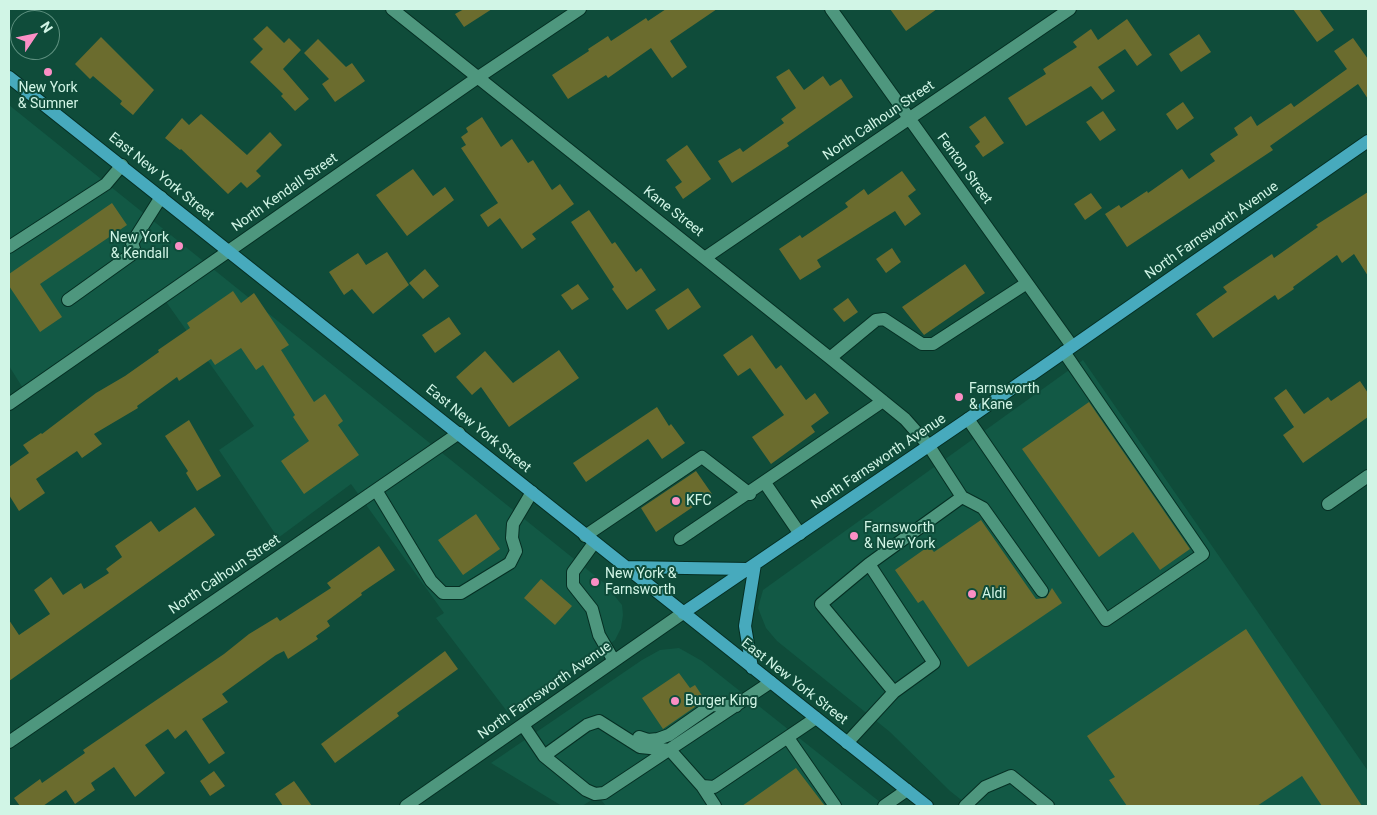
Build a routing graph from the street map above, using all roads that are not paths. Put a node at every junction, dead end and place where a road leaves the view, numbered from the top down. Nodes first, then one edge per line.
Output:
1 (392, 9) edge
2 (580, 9) edge
3 (831, 9) edge
4 (1070, 9) edge
5 (9, 76) edge
6 (477, 78) junction
7 (910, 118) junction
8 (1368, 141) edge
9 (122, 165) junction
10 (161, 197) junction
11 (9, 247) edge
12 (229, 251) junction
13 (706, 256) junction
14 (1027, 283) junction
15 (68, 300) dead end
16 (1068, 349) junction
17 (830, 358) junction
18 (883, 402) junction
19 (9, 404) edge
20 (968, 419) junction
21 (459, 433) junction
22 (928, 446) junction
23 (1368, 476) edge
24 (765, 483) junction
25 (376, 490) junction
26 (532, 492) junction
27 (750, 494) junction
28 (962, 497) junction
29 (1328, 504) dead end
30 (800, 534) junction
31 (589, 539) junction
32 (680, 540) dead end
33 (869, 564) junction
34 (751, 567) junction
35 (625, 568) junction
36 (1042, 591) dead end
37 (683, 613) junction
38 (614, 661) junction
39 (752, 668) junction
40 (771, 682) junction
41 (894, 692) junction
42 (736, 706) junction
43 (816, 718) junction
44 (523, 724) junction
45 (788, 738) junction
46 (9, 742) edge
47 (847, 743) junction
48 (558, 746) junction
49 (670, 750) junction
50 (544, 756) junction
51 (702, 786) junction
52 (907, 790) junction
53 (409, 805) edge
54 (716, 806) edge
55 (835, 806) edge
56 (884, 806) edge
57 (927, 806) edge
58 (965, 806) edge
59 (1048, 806) edge

1 - 6 street, Kane Street
2 - 6 street, North Kendall Street
3 - 7 street, Fenton Street
4 - 7 street, North Calhoun Street
5 - 9 main road, East New York Street
6 - 12 street, North Kendall Street
6 - 13 street, Kane Street
7 - 13 street, North Calhoun Street
7 - 14 street, Fenton Street
8 - 16 main road, North Farnsworth Avenue
9 - 10 main road, East New York Street
9 - 11 street
10 - 12 main road, East New York Street
10 - 15 street
12 - 19 street, North Kendall Street
12 - 21 main road, East New York Street
13 - 17 street, Kane Street
14 - 16 street, Fenton Street
14 - 17 street
16 - 20 main road, North Farnsworth Avenue
16 - 20 street, Fenton Street
17 - 18 street, Kane Street
18 - 22 street, Kane Street
18 - 24 street
20 - 22 main road, North Farnsworth Avenue
21 - 25 street, North Calhoun Street
21 - 26 main road, East New York Street
22 - 28 street, Kane Street
22 - 30 main road, North Farnsworth Avenue
23 - 29 street
24 - 27 street
24 - 30 street
25 - 26 street
25 - 46 street, North Calhoun Street
26 - 31 main road, East New York Street
27 - 31 street
27 - 32 street
28 - 33 street
28 - 36 street
30 - 34 main road, North Farnsworth Avenue
31 - 35 main road, East New York Street
31 - 38 street
33 - 41 street
33 - 41 street
34 - 35 main road
34 - 37 main road, North Farnsworth Avenue
34 - 39 main road
35 - 37 main road, East New York Street
37 - 38 street, North Farnsworth Avenue
37 - 39 main road, East New York Street
38 - 44 street, North Farnsworth Avenue
39 - 40 main road, East New York Street
40 - 42 street
40 - 43 main road, East New York Street
41 - 47 street
42 - 48 street
42 - 49 street
43 - 45 street
43 - 47 main road, East New York Street
44 - 50 street
44 - 53 street, North Farnsworth Avenue
45 - 51 street
45 - 55 street
47 - 52 main road, East New York Street
48 - 49 street
48 - 50 street
49 - 50 street
49 - 51 street
51 - 54 street
52 - 56 street
52 - 57 main road, East New York Street
58 - 59 street

